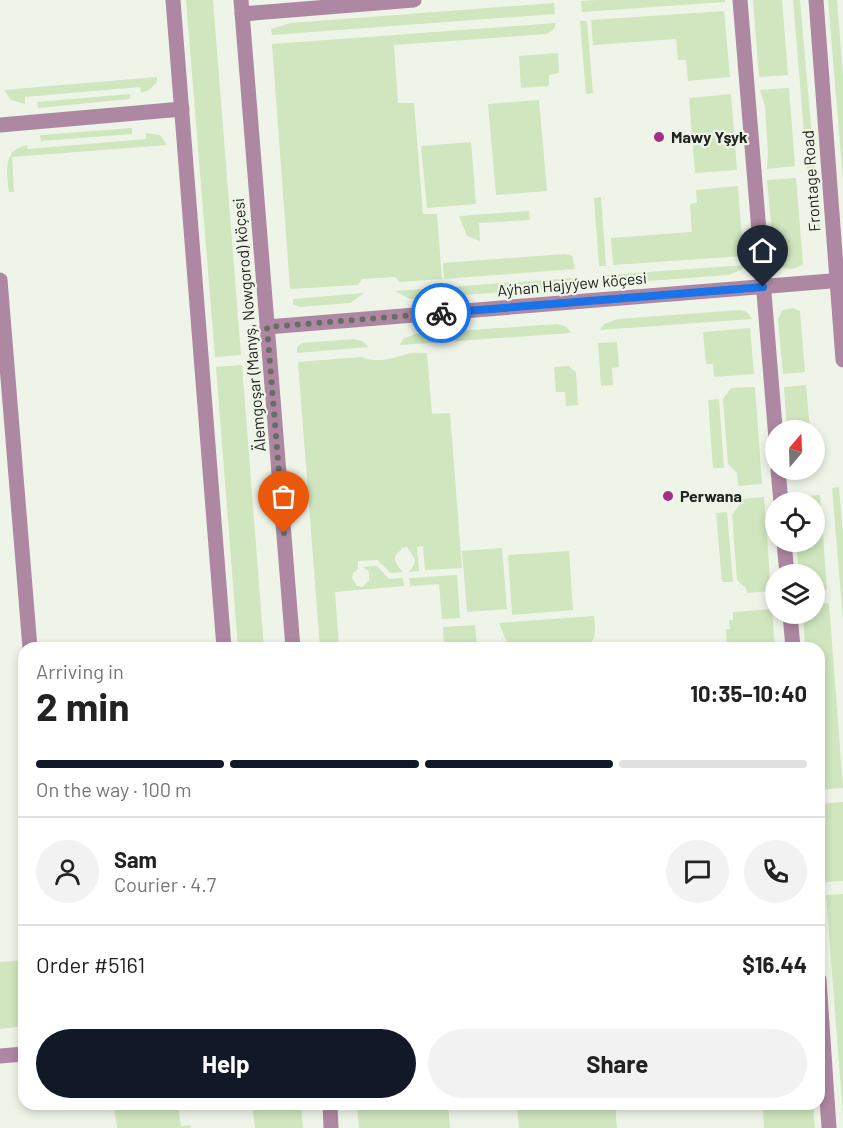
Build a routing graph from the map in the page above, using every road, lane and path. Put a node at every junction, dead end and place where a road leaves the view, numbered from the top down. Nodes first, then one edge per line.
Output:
1 (173, 0) edge
2 (414, 0) edge
3 (740, 0) edge
4 (816, 0) edge
5 (242, 7) edge
6 (182, 109) junction
7 (0, 125) edge
8 (0, 280) edge
9 (840, 280) edge
10 (763, 287) junction
11 (267, 327) junction
12 (843, 360) edge
13 (774, 420) edge
14 (791, 624) edge
15 (30, 642) edge
16 (224, 642) edge
17 (293, 642) edge
18 (792, 642) edge
19 (18, 1054) edge
20 (0, 1056) edge
21 (825, 1071) edge
22 (330, 1110) edge
23 (331, 1128) edge
24 (829, 1128) edge

1 - 6 street
2 - 5 street
3 - 10 street
4 - 9 street, Frontage Road
5 - 11 street, Älemgoşar (Manyş, Nowgorod) köçesi
6 - 7 street
6 - 16 street
8 - 15 street
9 - 10 street, Aýhan Hajyýew köçesi
9 - 12 street, Frontage Road
10 - 11 street, Aýhan Hajyýew köçesi
10 - 13 street
11 - 17 street, Älemgoşar (Manyş, Nowgorod) köçesi
14 - 18 street
19 - 20 street
21 - 24 street
22 - 23 street

